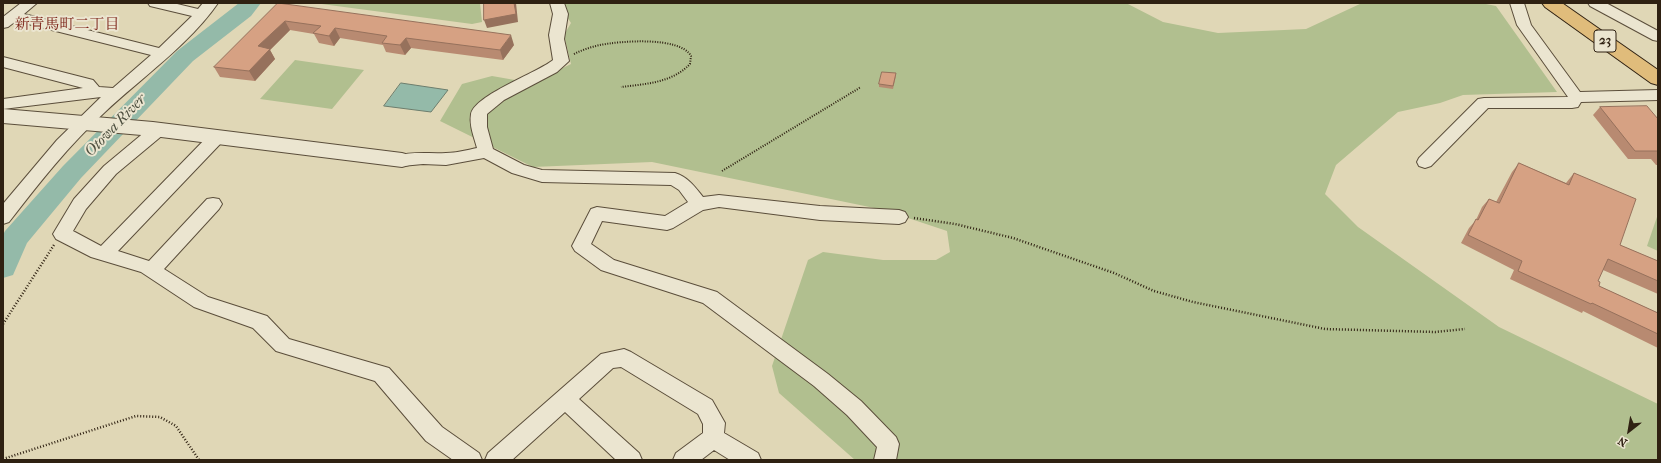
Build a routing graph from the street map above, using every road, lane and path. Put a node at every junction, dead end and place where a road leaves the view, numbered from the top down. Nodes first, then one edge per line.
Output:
1 (30, 3) edge
2 (155, 3) edge
3 (557, 3) edge
4 (1517, 3) edge
5 (1551, 3) edge
6 (1560, 3) edge
7 (1595, 3) edge
8 (206, 8) edge
9 (8, 20) edge
10 (1658, 37) edge
11 (161, 53) junction
12 (561, 61) junction
13 (3, 62) edge
14 (1658, 73) edge
15 (1658, 79) edge
16 (621, 87) dead end
17 (860, 87) dead end
18 (94, 92) junction
19 (118, 93) junction
20 (1658, 94) edge
21 (1576, 97) junction
22 (3, 104) edge
23 (3, 116) edge
24 (84, 122) junction
25 (156, 129) junction
26 (217, 137) junction
27 (486, 152) junction
28 (402, 160) joint
29 (1425, 162) dead end
30 (722, 170) dead end
31 (212, 204) dead end
32 (699, 204) junction
33 (3, 217) edge
34 (899, 217) joint
35 (62, 234) junction
36 (104, 254) junction
37 (152, 270) junction
38 (3, 324) edge
39 (1465, 329) dead end
40 (564, 398) junction
41 (713, 438) junction
42 (3, 460) edge
43 (199, 460) edge
44 (471, 460) edge
45 (496, 460) edge
46 (631, 460) edge
47 (684, 460) edge
48 (750, 460) edge
49 (885, 460) edge

1 - 9 street
2 - 8 street
3 - 12 street
4 - 21 street
5 - 15 highway, 23
6 - 14 highway, 23
7 - 10 street
8 - 11 street
9 - 11 street
11 - 19 street
12 - 16 path
12 - 27 street
13 - 18 street
17 - 30 path
18 - 19 street
18 - 22 street
19 - 24 street
20 - 21 street
21 - 29 street
23 - 24 street
24 - 25 street
24 - 33 street
25 - 26 street
25 - 35 street
26 - 28 street
26 - 36 street
27 - 28 street
27 - 32 street
31 - 37 street
32 - 34 street
32 - 49 street
34 - 39 path
35 - 36 street
35 - 38 path
36 - 37 street
37 - 44 street
40 - 41 street
40 - 45 street
40 - 46 street
41 - 47 street
41 - 48 street
42 - 43 path

